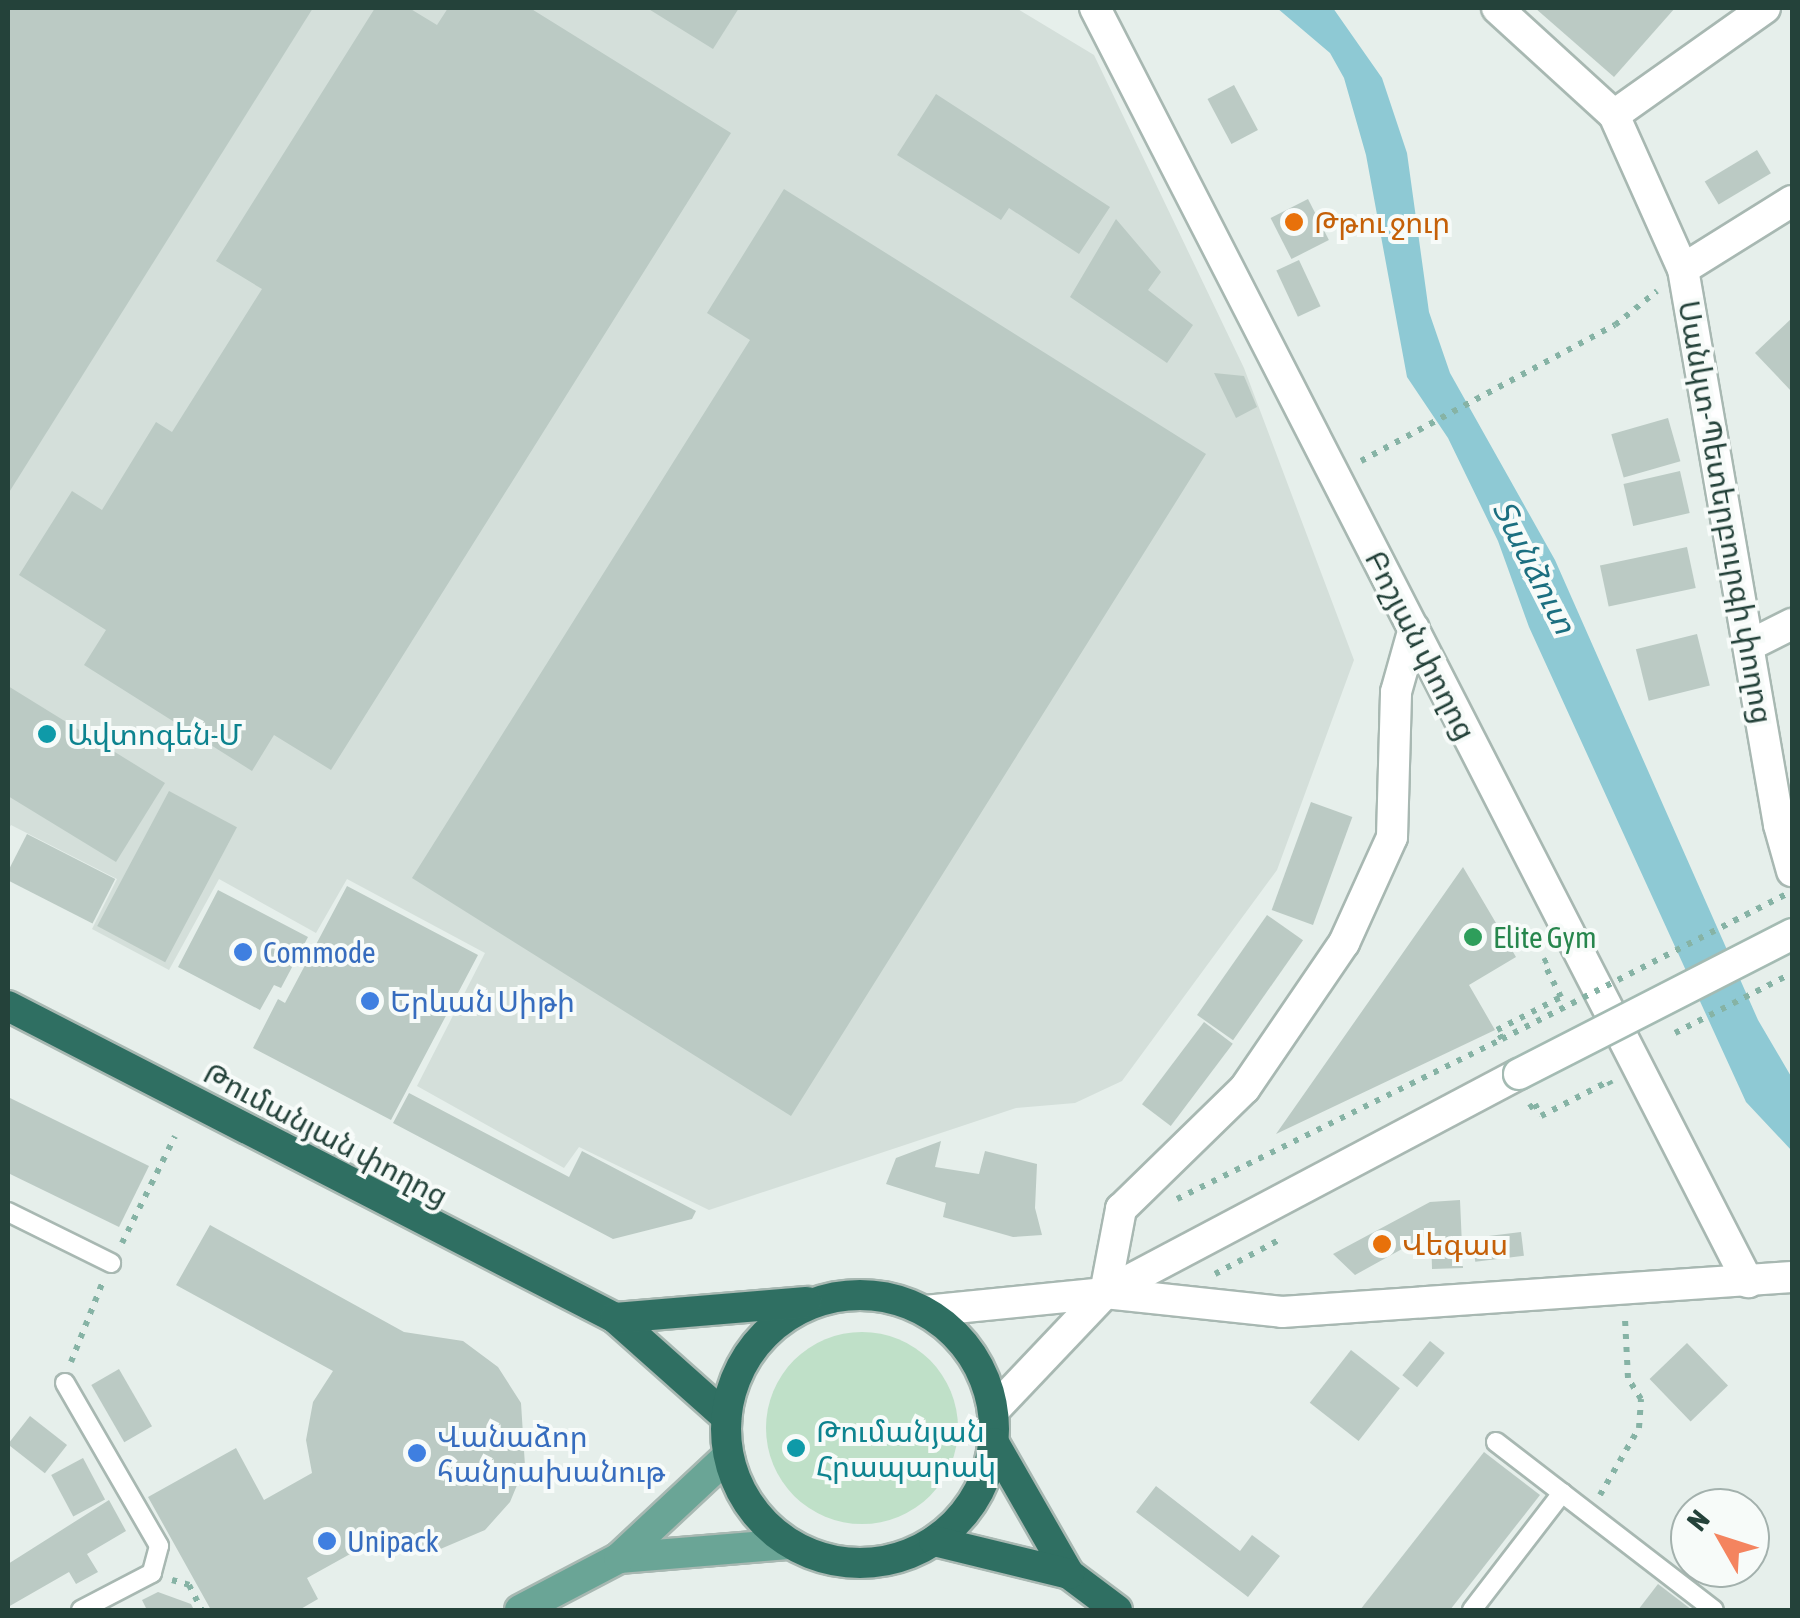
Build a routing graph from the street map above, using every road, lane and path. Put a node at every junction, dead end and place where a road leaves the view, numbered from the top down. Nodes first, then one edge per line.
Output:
1 (1094, 8) edge
2 (1497, 8) edge
3 (1765, 8) edge
4 (1614, 115) junction
5 (1792, 201) edge
6 (1684, 270) junction
7 (1334, 476) junction
8 (1792, 624) edge
9 (1414, 628) junction
10 (1750, 645) junction
11 (1792, 871) edge
12 (1792, 891) edge
13 (1792, 934) edge
14 (1543, 962) dead end
15 (8, 1006) edge
16 (1502, 1040) junction
17 (1615, 1093) dead end
18 (1536, 1104) dead end
19 (175, 1136) dead end
20 (1170, 1203) dead end
21 (8, 1212) edge
22 (111, 1263) junction
23 (1792, 1277) edge
24 (1748, 1282) junction
25 (1624, 1290) junction
26 (1105, 1294) junction
27 (819, 1300) junction
28 (924, 1311) junction
29 (615, 1318) junction
30 (79, 1335) dead end
31 (65, 1383) dead end
32 (994, 1410) junction
33 (726, 1418) junction
34 (1496, 1442) dead end
35 (994, 1443) junction
36 (728, 1456) junction
37 (1562, 1493) junction
38 (1587, 1512) junction
39 (934, 1541) junction
40 (790, 1544) junction
41 (618, 1558) junction
42 (152, 1573) junction
43 (1070, 1574) junction
44 (81, 1610) edge
45 (202, 1610) edge
46 (520, 1610) edge
47 (1117, 1610) edge
48 (1472, 1610) edge
49 (1714, 1610) edge

1 - 7 street, Բոշյան փողոց
2 - 4 street
3 - 4 street
4 - 6 street, Սանկտ-Պետերբուրգի փողոց
5 - 6 street
6 - 7 path
6 - 10 street, Սանկտ-Պետերբուրգի փողոց
7 - 9 street, Բոշյան փողոց
8 - 10 street
9 - 24 street, Բոշյան փողոց
9 - 26 street
10 - 11 street, Սանկտ-Պետերբուրգի փողոց
12 - 16 path, bridge
13 - 26 street, bridge
14 - 16 path
15 - 29 highway, Թումանյան փողոց
16 - 20 path
17 - 18 path
19 - 22 path
21 - 22 lane
22 - 30 path
23 - 24 street
24 - 25 street
25 - 26 street
25 - 38 path
26 - 28 street
26 - 32 street
27 - 28 highway
27 - 29 highway
27 - 33 highway
28 - 32 highway
29 - 33 highway, Թումանյան փողոց
31 - 42 lane
32 - 35 highway
33 - 36 highway
34 - 37 lane
35 - 39 highway
35 - 43 highway
36 - 40 highway
36 - 41 main road
37 - 38 lane
37 - 48 lane
38 - 49 lane
39 - 40 highway
39 - 43 highway
40 - 41 main road
41 - 46 main road
42 - 44 lane
42 - 45 path
43 - 47 highway

